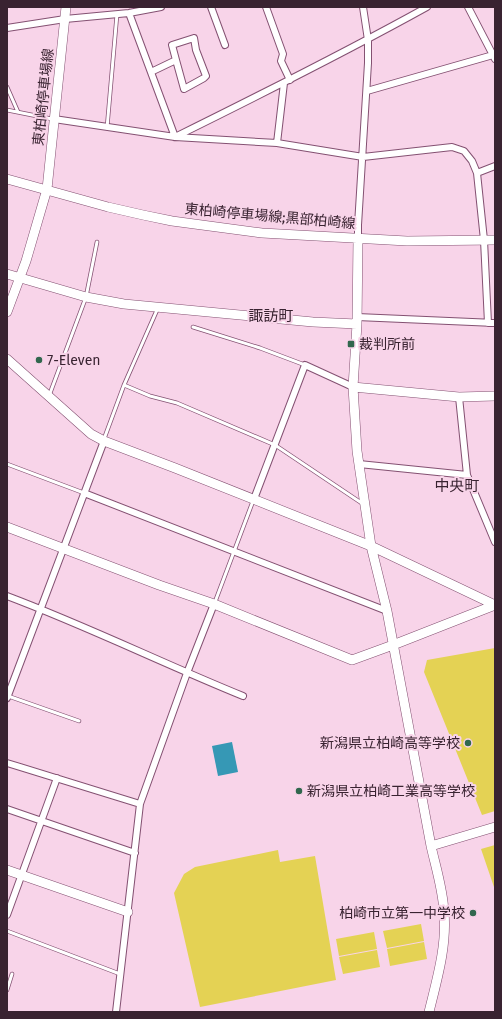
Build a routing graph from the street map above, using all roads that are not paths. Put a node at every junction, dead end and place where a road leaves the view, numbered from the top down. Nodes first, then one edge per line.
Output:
1 (66, 7) edge
2 (161, 7) edge
3 (211, 7) edge
4 (266, 7) edge
5 (364, 7) edge
6 (427, 7) edge
7 (468, 7) edge
8 (128, 10) edge
9 (117, 14) junction
10 (65, 19) junction
11 (7, 28) edge
12 (368, 40) junction
13 (225, 45) dead end
14 (494, 56) edge
15 (176, 60) junction
16 (151, 72) junction
17 (287, 81) junction
18 (7, 87) edge
19 (367, 91) junction
20 (7, 110) edge
21 (18, 112) junction
22 (54, 119) junction
23 (107, 128) junction
24 (175, 137) junction
25 (276, 143) junction
26 (363, 157) junction
27 (495, 166) edge
28 (477, 173) junction
29 (7, 179) edge
30 (47, 189) junction
31 (358, 239) junction
32 (484, 240) junction
33 (495, 240) edge
34 (97, 242) dead end
35 (7, 274) edge
36 (20, 278) junction
37 (86, 297) junction
38 (158, 307) junction
39 (7, 312) edge
40 (357, 320) junction
41 (492, 323) edge
42 (193, 327) dead end
43 (7, 359) edge
44 (305, 365) junction
45 (124, 385) junction
46 (354, 387) junction
47 (49, 396) junction
48 (495, 396) edge
49 (459, 397) junction
50 (104, 441) junction
51 (275, 445) junction
52 (7, 464) edge
53 (359, 464) junction
54 (467, 475) junction
55 (84, 493) junction
56 (254, 498) junction
57 (365, 505) junction
58 (7, 527) edge
59 (495, 542) edge
60 (371, 546) junction
61 (63, 549) junction
62 (235, 551) junction
63 (7, 596) edge
64 (214, 604) junction
65 (495, 605) edge
66 (41, 608) junction
67 (387, 611) junction
68 (393, 645) junction
69 (187, 673) junction
70 (243, 696) dead end
71 (7, 697) edge
72 (78, 721) dead end
73 (7, 763) edge
74 (57, 778) junction
75 (140, 804) junction
76 (7, 809) edge
77 (42, 821) junction
78 (495, 827) edge
79 (431, 846) junction
80 (135, 853) junction
81 (7, 870) edge
82 (22, 875) junction
83 (128, 912) junction
84 (7, 915) edge
85 (7, 931) edge
86 (12, 974) dead end
87 (120, 974) junction
88 (7, 990) edge
89 (116, 1012) edge
90 (429, 1012) edge

1 - 10 street, 東柏崎停車場線
2 - 8 street
3 - 13 street
4 - 17 street
5 - 12 street
6 - 12 street
7 - 14 street
8 - 9 street
8 - 16 street
9 - 10 street
9 - 23 lane
10 - 11 street
10 - 22 street, 東柏崎停車場線
12 - 17 street
12 - 19 street
14 - 19 street
15 - 15 street
15 - 16 street
16 - 24 street
17 - 24 street
17 - 25 street
18 - 21 lane
19 - 26 street
20 - 21 lane
21 - 22 lane
22 - 23 street
22 - 30 street, 東柏崎停車場線
23 - 24 street
24 - 25 street
25 - 26 street
26 - 28 street
26 - 31 street
27 - 28 street
28 - 32 street
29 - 30 street, 東柏崎停車場線;黒部柏崎線
30 - 31 street, 東柏崎停車場線;黒部柏崎線
30 - 36 street, 東柏崎停車場線
31 - 32 street, 東柏崎停車場線;黒部柏崎線
31 - 40 street
32 - 33 street, 東柏崎停車場線;黒部柏崎線
32 - 41 street
34 - 37 lane
35 - 36 street
36 - 37 street
36 - 39 street, 東柏崎停車場線
37 - 38 street
37 - 47 lane
38 - 40 street
38 - 45 lane
40 - 41 street
40 - 46 street
42 - 44 lane
43 - 47 street
44 - 46 street
44 - 51 street
45 - 50 lane
45 - 51 lane
46 - 49 street
46 - 53 street
47 - 50 street
48 - 49 street
49 - 54 street
50 - 55 street
50 - 56 street
51 - 56 street
51 - 57 lane
52 - 55 lane
53 - 54 street
53 - 57 street
54 - 59 street
55 - 61 street
55 - 62 street
56 - 60 street
56 - 62 lane
57 - 60 street
58 - 61 street
60 - 65 street
60 - 67 street
61 - 64 street
61 - 66 street
62 - 64 lane
62 - 67 street
63 - 66 street
64 - 68 street
64 - 69 street
65 - 68 street
66 - 69 street
66 - 71 street
67 - 68 street
68 - 79 street
69 - 70 street
69 - 75 street
71 - 72 lane
73 - 74 street
74 - 75 street
74 - 77 street
75 - 80 street
76 - 77 street
77 - 80 street
77 - 82 street
78 - 79 street
79 - 90 street
80 - 83 street
81 - 82 street
82 - 83 street
82 - 84 street
83 - 87 street
85 - 87 lane
86 - 88 lane
87 - 89 street

